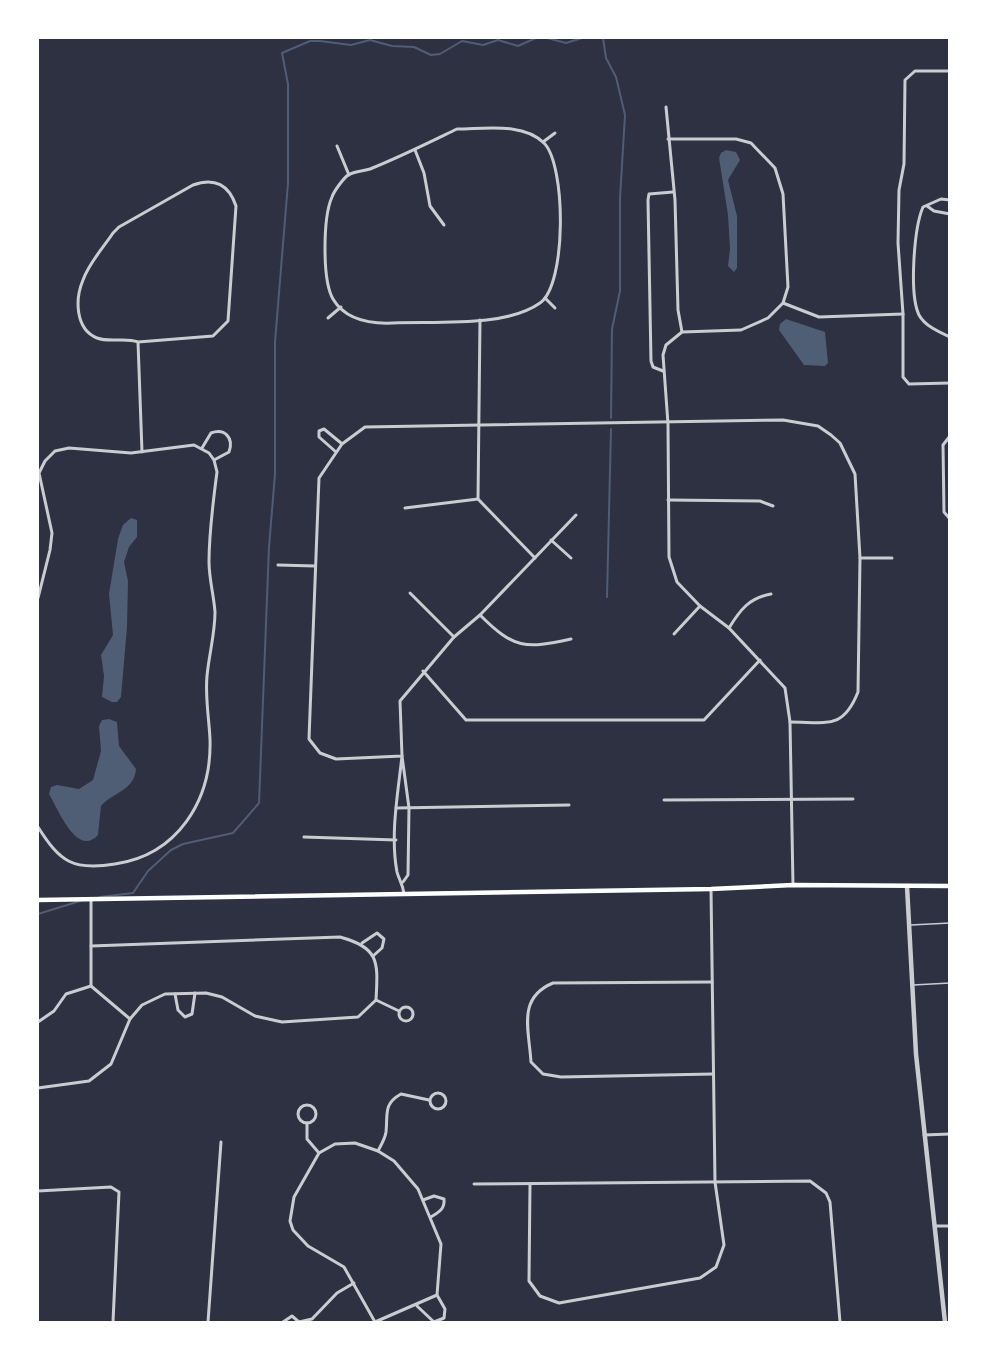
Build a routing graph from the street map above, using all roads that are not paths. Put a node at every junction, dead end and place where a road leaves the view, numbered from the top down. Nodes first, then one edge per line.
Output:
1 (950, 71) edge
2 (666, 107) dead end
3 (555, 133) dead end
4 (668, 139) junction
5 (543, 142) junction
6 (337, 146) dead end
7 (415, 150) junction
8 (349, 175) junction
9 (674, 191) junction
10 (950, 200) edge
11 (926, 206) junction
12 (950, 214) edge
13 (444, 225) dead end
14 (544, 298) junction
15 (783, 303) junction
16 (341, 308) junction
17 (555, 308) dead end
18 (903, 314) junction
19 (328, 318) dead end
20 (480, 320) junction
21 (682, 332) junction
22 (950, 337) edge
23 (138, 342) junction
24 (663, 371) junction
25 (950, 383) edge
26 (479, 424) junction
27 (668, 424) junction
28 (950, 436) edge
29 (342, 444) junction
30 (202, 448) junction
31 (142, 452) junction
32 (336, 452) junction
33 (214, 460) junction
34 (478, 499) junction
35 (668, 500) junction
36 (773, 506) dead end
37 (405, 508) dead end
38 (576, 515) dead end
39 (950, 519) edge
40 (551, 540) junction
41 (535, 558) junction
42 (571, 558) dead end
43 (860, 558) junction
44 (892, 558) dead end
45 (278, 565) dead end
46 (315, 566) junction
47 (410, 593) dead end
48 (771, 594) dead end
49 (38, 598) edge
50 (700, 606) junction
51 (480, 615) junction
52 (729, 628) junction
53 (674, 634) dead end
54 (454, 637) junction
55 (571, 639) dead end
56 (760, 660) junction
57 (423, 671) junction
58 (790, 722) junction
59 (402, 756) junction
60 (853, 799) dead end
61 (664, 800) dead end
62 (790, 800) junction
63 (569, 804) dead end
64 (409, 807) junction
65 (396, 808) junction
66 (38, 828) edge
67 (304, 837) dead end
68 (396, 840) junction
69 (403, 882) junction
70 (793, 885) junction
71 (907, 886) junction
72 (950, 886) edge
73 (711, 889) junction
74 (404, 894) junction
75 (38, 900) edge
76 (91, 901) junction
77 (950, 923) edge
78 (910, 925) junction
79 (362, 943) junction
80 (91, 946) junction
81 (373, 956) junction
82 (712, 982) junction
83 (950, 983) edge
84 (912, 985) junction
85 (91, 986) junction
86 (195, 993) junction
87 (176, 994) junction
88 (376, 1000) junction
89 (399, 1011) junction
90 (130, 1019) junction
91 (38, 1022) edge
92 (713, 1074) junction
93 (38, 1088) edge
94 (429, 1100) junction
95 (307, 1123) junction
96 (950, 1134) edge
97 (924, 1135) junction
98 (221, 1142) dead end
99 (378, 1151) junction
100 (320, 1153) junction
101 (715, 1182) junction
102 (474, 1184) dead end
103 (530, 1185) junction
104 (38, 1191) edge
105 (423, 1200) junction
106 (431, 1217) junction
107 (936, 1226) junction
108 (950, 1226) edge
109 (354, 1283) junction
110 (436, 1295) junction
111 (417, 1306) junction
112 (299, 1322) edge
113 (112, 1323) edge
114 (208, 1323) edge
115 (283, 1323) edge
116 (375, 1323) edge
117 (434, 1323) edge
118 (840, 1323) edge
119 (945, 1323) edge

1 - 18 street
2 - 4 street
3 - 5 street
4 - 9 street
4 - 15 street
5 - 7 street
5 - 14 street
6 - 8 street
7 - 8 street
7 - 13 street
8 - 16 street
9 - 21 street
9 - 24 street
10 - 11 street
11 - 12 street
11 - 22 street
14 - 17 street
14 - 20 street
15 - 18 street
15 - 21 street
16 - 19 street
16 - 20 street
18 - 25 street
20 - 26 street
21 - 24 street
23 - 23 street
23 - 31 street
24 - 27 street
26 - 27 street
26 - 29 street
26 - 34 street
27 - 35 street
27 - 43 street
28 - 39 street
29 - 32 street
29 - 32 street
30 - 31 street
30 - 33 street
30 - 33 street
31 - 49 street
32 - 46 street
33 - 66 street
34 - 37 street
34 - 41 street
35 - 36 street
35 - 50 street
38 - 40 street
40 - 41 street
40 - 42 street
41 - 51 street
43 - 44 street
43 - 58 street
45 - 46 street
46 - 59 street
47 - 54 street
48 - 52 street
50 - 52 street
50 - 53 street
51 - 54 street
51 - 55 street
52 - 56 street
54 - 57 street
56 - 57 street
56 - 58 street
57 - 59 street
58 - 62 street
59 - 64 street
59 - 65 street
60 - 62 street
61 - 62 street
62 - 70 street
63 - 64 street
64 - 65 street
64 - 69 street
65 - 68 street
67 - 68 street
68 - 69 street
69 - 74 street
70 - 71 main road
70 - 73 main road
71 - 72 main road
71 - 78 street
73 - 74 main road
73 - 82 street
74 - 76 main road
75 - 76 main road
76 - 80 street
77 - 78 lane
78 - 84 street
79 - 80 street
79 - 81 street
79 - 81 street
80 - 85 street
81 - 88 street
82 - 92 street
82 - 92 street
83 - 84 lane
84 - 97 street
85 - 90 street
85 - 91 street
86 - 87 street
86 - 87 street
86 - 88 street
87 - 90 street
88 - 89 street
89 - 89 street
90 - 93 street
92 - 101 street
94 - 94 street
94 - 99 street
95 - 95 street
95 - 100 street
96 - 97 street
97 - 107 street
98 - 114 street
99 - 100 street
99 - 105 street
100 - 109 street
101 - 103 street
101 - 103 street
101 - 118 street
102 - 103 street
104 - 113 street
105 - 106 street
105 - 106 street
106 - 110 street
107 - 108 street
107 - 119 street
109 - 112 street
109 - 116 street
110 - 111 street
110 - 117 street
111 - 116 street
111 - 117 street
112 - 115 street

